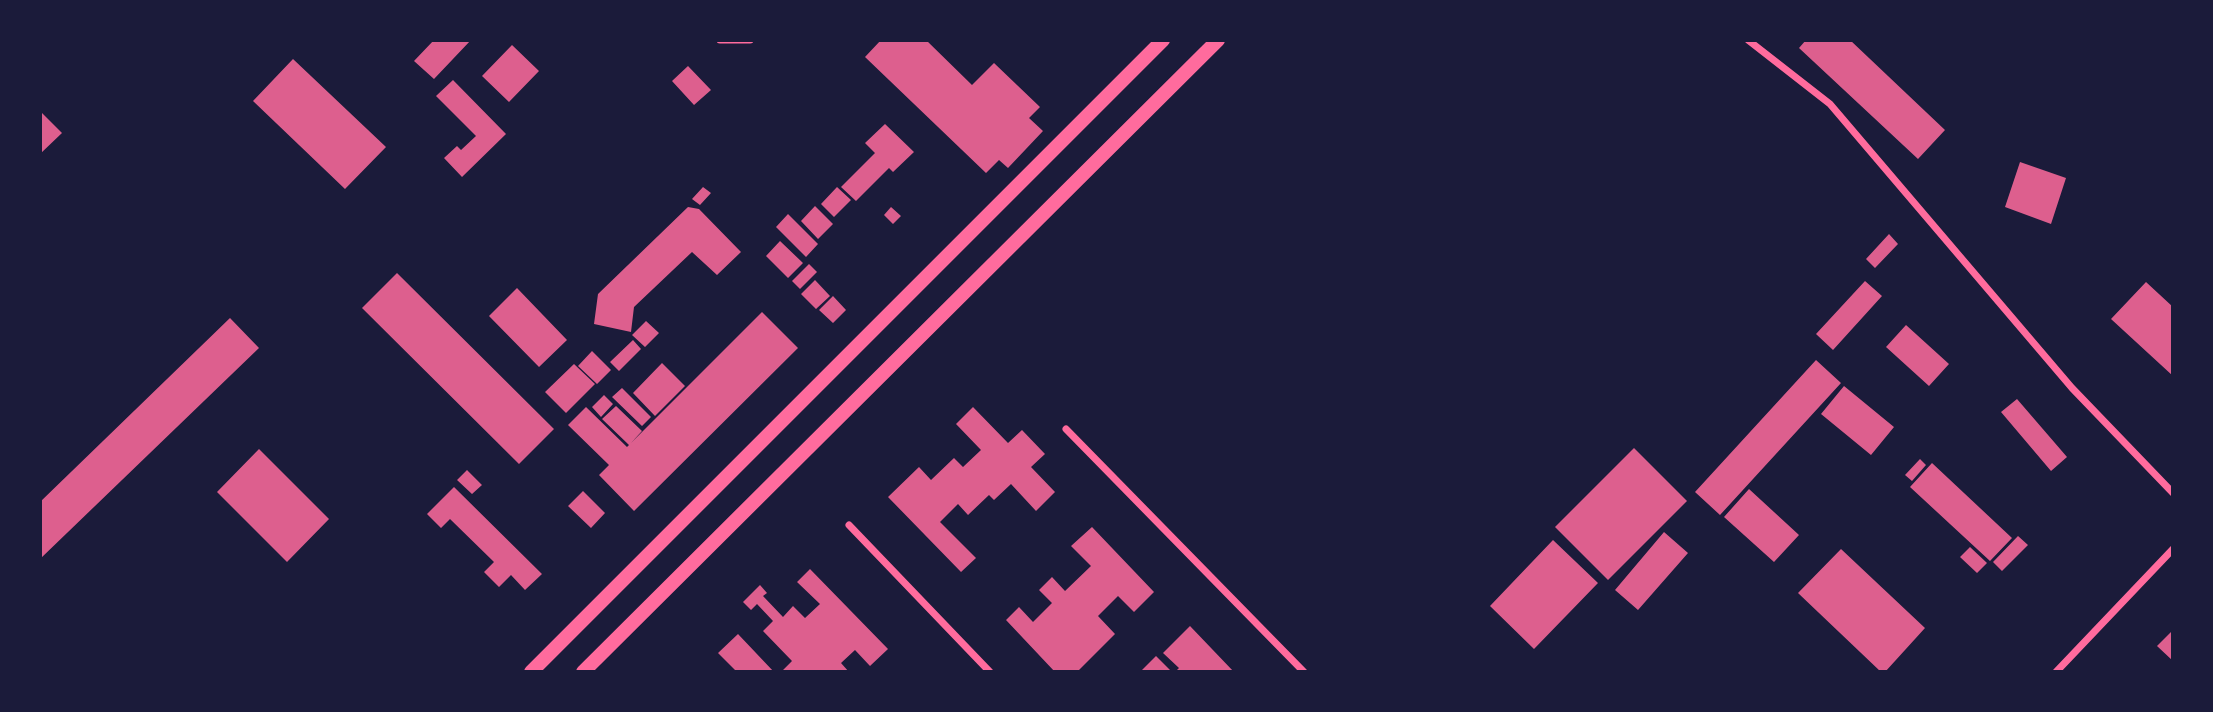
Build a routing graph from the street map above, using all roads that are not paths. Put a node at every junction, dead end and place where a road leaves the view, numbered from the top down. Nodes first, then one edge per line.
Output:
1 (720, 40) edge
2 (750, 40) edge
3 (1163, 40) edge
4 (1218, 40) edge
5 (1748, 40) edge
6 (1066, 429) dead end
7 (2173, 494) edge
8 (849, 525) dead end
9 (2173, 548) edge
10 (531, 672) edge
11 (583, 672) edge
12 (990, 672) edge
13 (1304, 672) edge
14 (2056, 672) edge

1 - 2 street
3 - 10 main road
4 - 11 main road
5 - 7 street
6 - 13 street
8 - 12 street
9 - 14 street

